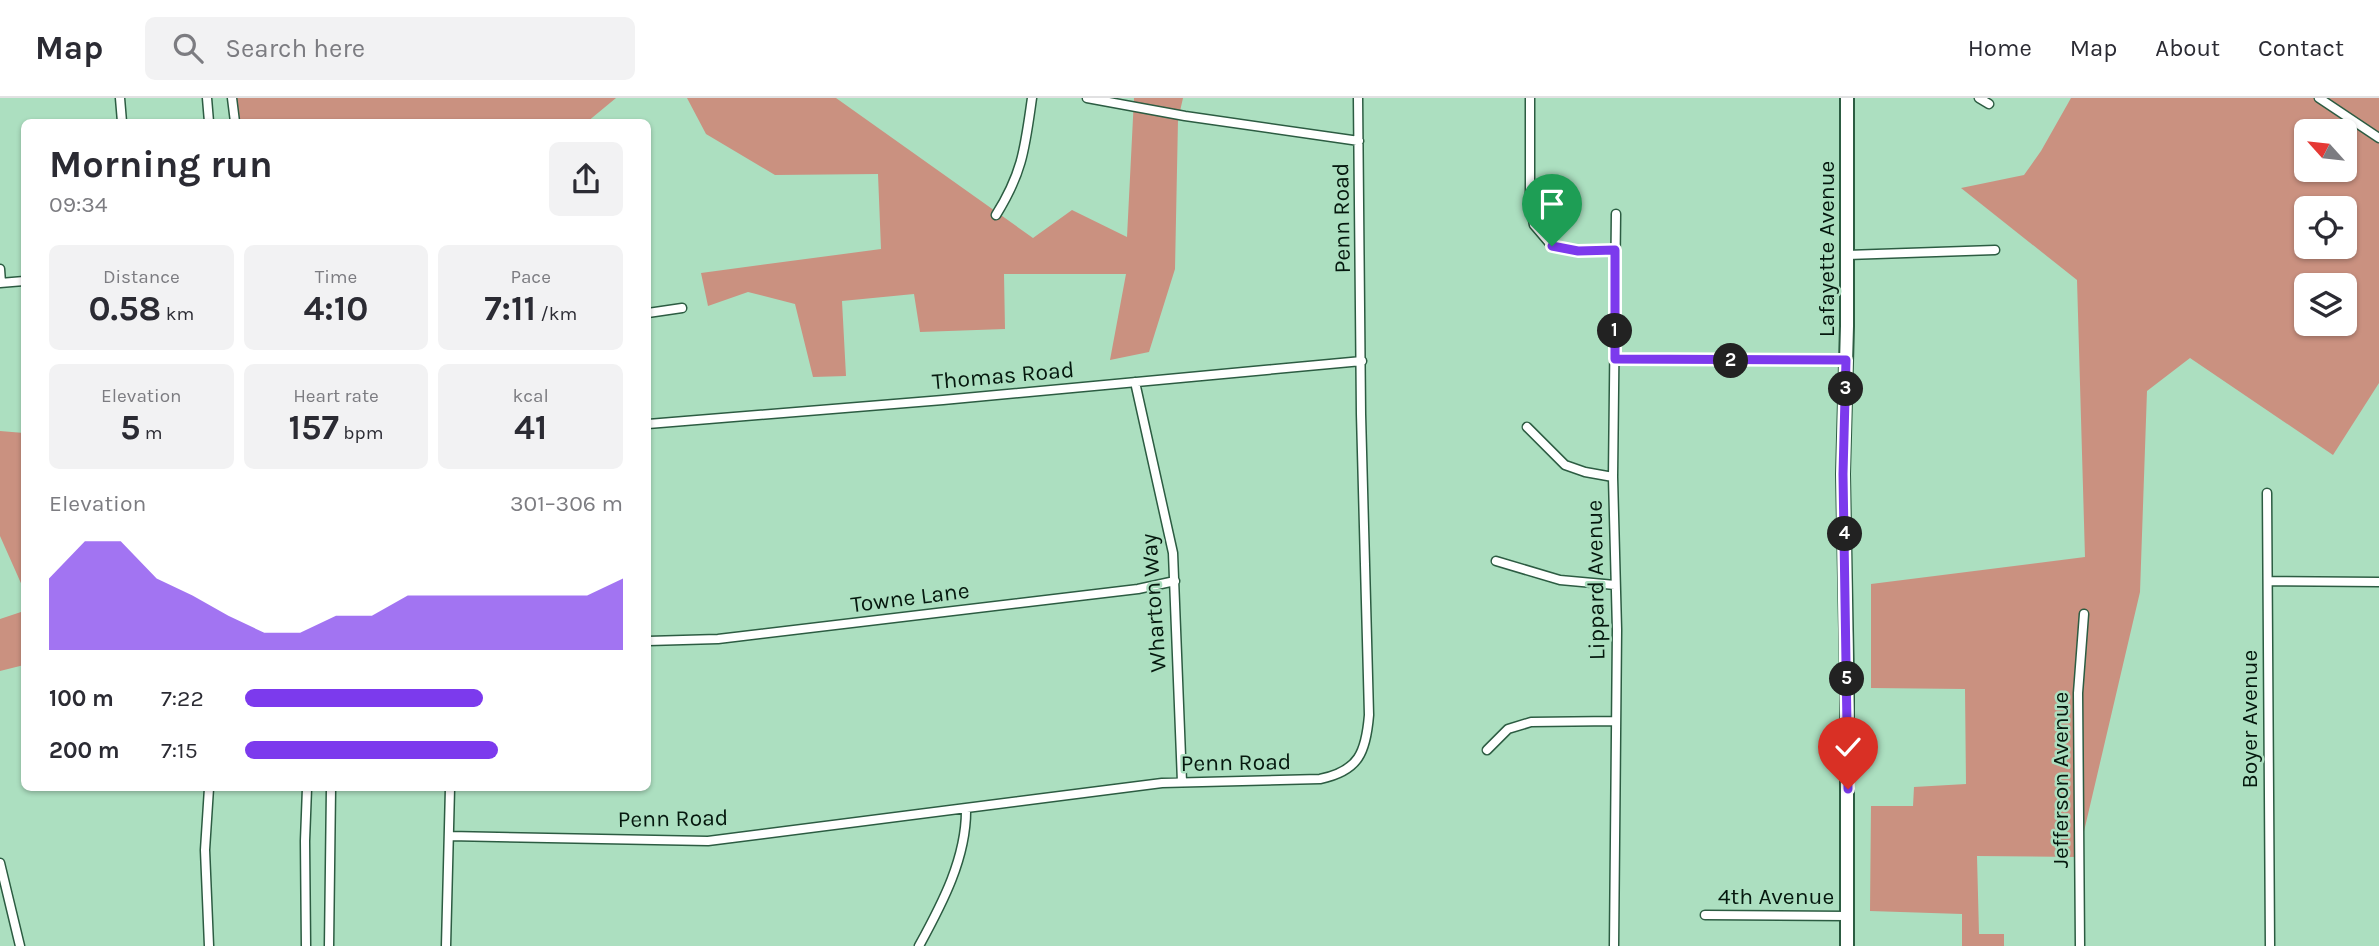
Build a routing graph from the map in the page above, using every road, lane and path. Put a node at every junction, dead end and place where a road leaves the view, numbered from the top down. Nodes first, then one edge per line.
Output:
1 (120, 98) edge
2 (207, 98) edge
3 (232, 98) edge
4 (1032, 98) edge
5 (1087, 98) edge
6 (1358, 98) edge
7 (1530, 98) edge
8 (1847, 98) edge
9 (1979, 98) edge
10 (2319, 98) edge
11 (1989, 104) dead end
12 (122, 119) edge
13 (209, 119) edge
14 (235, 119) edge
15 (2379, 138) edge
16 (1359, 141) junction
17 (1616, 214) dead end
18 (996, 215) dead end
19 (1615, 250) junction
20 (1995, 250) dead end
21 (1847, 255) junction
22 (0, 269) edge
23 (21, 281) edge
24 (1, 283) edge
25 (682, 308) dead end
26 (651, 313) edge
27 (1615, 359) junction
28 (1846, 360) junction
29 (1362, 361) junction
30 (1135, 382) junction
31 (651, 424) edge
32 (1527, 427) dead end
33 (1613, 477) junction
34 (2267, 493) dead end
35 (1496, 561) dead end
36 (1175, 581) junction
37 (2268, 581) junction
38 (2379, 582) edge
39 (1615, 585) junction
40 (2084, 614) dead end
41 (651, 641) edge
42 (1615, 721) junction
43 (1487, 750) dead end
44 (1182, 782) junction
45 (209, 791) edge
46 (307, 791) edge
47 (331, 791) edge
48 (450, 791) edge
49 (966, 808) junction
50 (449, 836) junction
51 (0, 863) edge
52 (1705, 915) dead end
53 (1847, 916) junction
54 (20, 946) edge
55 (209, 946) edge
56 (306, 946) edge
57 (329, 946) edge
58 (446, 946) edge
59 (919, 946) edge
60 (1614, 946) edge
61 (1847, 946) edge
62 (2080, 946) edge
63 (2270, 946) edge

1 - 12 street
2 - 13 street
3 - 14 street
4 - 18 street
5 - 16 street
6 - 16 street, Penn Road
7 - 19 street
8 - 21 street, Lafayette Avenue
9 - 11 street
10 - 15 street
16 - 29 street, Penn Road
17 - 19 street, Lippard Avenue
19 - 27 street, Lippard Avenue
20 - 21 street
21 - 28 street, Lafayette Avenue
22 - 24 street
23 - 24 street
25 - 26 street
27 - 28 street
27 - 33 street, Lippard Avenue
28 - 53 street, Lafayette Avenue
29 - 30 street, Thomas Road
29 - 44 street, Penn Road
30 - 31 street, Thomas Road
30 - 36 street, Wharton Way
32 - 33 street
33 - 39 street, Lippard Avenue
34 - 37 street, Boyer Avenue
35 - 39 street
36 - 41 street, Towne Lane
36 - 44 street, Wharton Way
37 - 38 street
37 - 63 street, Boyer Avenue
39 - 42 street, Lippard Avenue
40 - 62 street, Jefferson Avenue
42 - 43 street
42 - 60 street, Lippard Avenue
44 - 49 street, Penn Road
45 - 55 street
46 - 56 street
47 - 57 street
48 - 50 street
49 - 50 street, Penn Road
49 - 59 street
50 - 58 street
51 - 54 street
52 - 53 street, 4th Avenue
53 - 61 street, Lafayette Avenue

